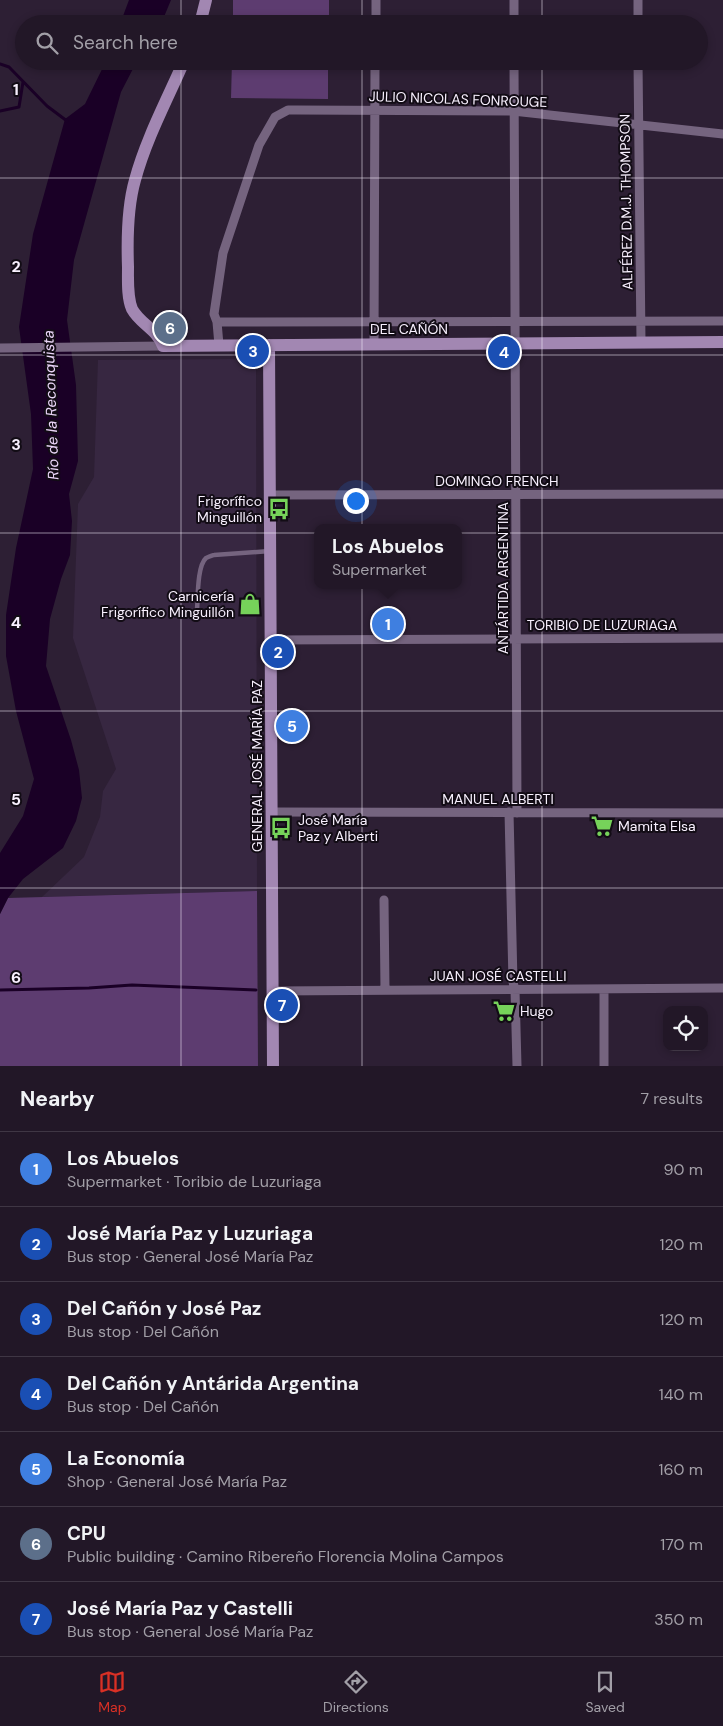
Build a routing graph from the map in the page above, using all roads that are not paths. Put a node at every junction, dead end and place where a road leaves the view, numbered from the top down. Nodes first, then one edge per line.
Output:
1 (206, 0) edge
2 (376, 0) edge
3 (514, 0) edge
4 (638, 0) edge
5 (202, 15) edge
6 (376, 15) edge
7 (514, 15) edge
8 (638, 15) edge
9 (180, 70) edge
10 (376, 70) edge
11 (514, 70) edge
12 (638, 70) edge
13 (375, 109) junction
14 (513, 111) junction
15 (638, 125) junction
16 (723, 134) edge
17 (641, 320) junction
18 (374, 321) junction
19 (515, 321) junction
20 (723, 321) edge
21 (217, 322) junction
22 (641, 342) junction
23 (723, 342) edge
24 (516, 343) junction
25 (374, 344) junction
26 (219, 345) junction
27 (269, 345) junction
28 (163, 346) junction
29 (4, 348) edge
30 (516, 494) junction
31 (723, 494) edge
32 (271, 495) junction
33 (271, 551) junction
34 (197, 610) dead end
35 (723, 638) edge
36 (517, 639) junction
37 (271, 640) junction
38 (272, 812) junction
39 (513, 813) junction
40 (723, 813) edge
41 (384, 900) dead end
42 (723, 988) edge
43 (604, 989) junction
44 (385, 990) junction
45 (515, 990) junction
46 (273, 991) junction
47 (273, 1066) edge
48 (517, 1066) edge
49 (604, 1066) edge

1 - 5 street
2 - 6 street
3 - 7 street
4 - 8 street
9 - 28 street
10 - 13 street
11 - 14 street, ANTÁRTIDA ARGENTINA
12 - 15 street, ALFÉREZ D.M.J. THOMPSON
13 - 14 street, JULIO NICOLAS FONROUGE
13 - 18 street
13 - 21 street, JULIO NICOLAS FONROUGE
14 - 15 street, JULIO NICOLAS FONROUGE
14 - 19 street, ANTÁRTIDA ARGENTINA
15 - 16 street, JULIO NICOLAS FONROUGE
15 - 17 street, ALFÉREZ D.M.J. THOMPSON
17 - 19 street, DEL CAÑÓN
17 - 20 street, DEL CAÑÓN
17 - 22 street, ALFÉREZ D.M.J. THOMPSON
18 - 19 street, DEL CAÑÓN
18 - 21 street, DEL CAÑÓN
18 - 25 street
19 - 24 street, ANTÁRTIDA ARGENTINA
21 - 26 street
22 - 23 street, DEL CAÑÓN
22 - 24 street, DEL CAÑÓN
24 - 25 street, DEL CAÑÓN
24 - 30 street, ANTÁRTIDA ARGENTINA
25 - 27 street, DEL CAÑÓN
26 - 27 street, DEL CAÑÓN
26 - 28 street, DEL CAÑÓN
27 - 32 street, GENERAL JOSÉ MARÍA PAZ
28 - 29 street, DEL CAÑÓN
30 - 31 street, DOMINGO FRENCH
30 - 32 street, DOMINGO FRENCH
30 - 36 street, ANTÁRTIDA ARGENTINA
32 - 33 street, GENERAL JOSÉ MARÍA PAZ
33 - 34 lane
33 - 37 street, GENERAL JOSÉ MARÍA PAZ
35 - 36 street, TORIBIO DE LUZURIAGA
36 - 37 street, TORIBIO DE LUZURIAGA
36 - 39 street, ANTÁRTIDA ARGENTINA
37 - 38 street, GENERAL JOSÉ MARÍA PAZ
38 - 39 street, MANUEL ALBERTI
38 - 46 street, GENERAL JOSÉ MARÍA PAZ
39 - 40 street, MANUEL ALBERTI
39 - 45 street, ANTÁRTIDA ARGENTINA
41 - 44 street
42 - 43 street, JUAN JOSÉ CASTELLI
43 - 45 street, JUAN JOSÉ CASTELLI
43 - 49 street
44 - 45 street, JUAN JOSÉ CASTELLI
44 - 46 street, JUAN JOSÉ CASTELLI
45 - 48 street, ANTÁRTIDA ARGENTINA
46 - 47 street, GENERAL JOSÉ MARÍA PAZ

